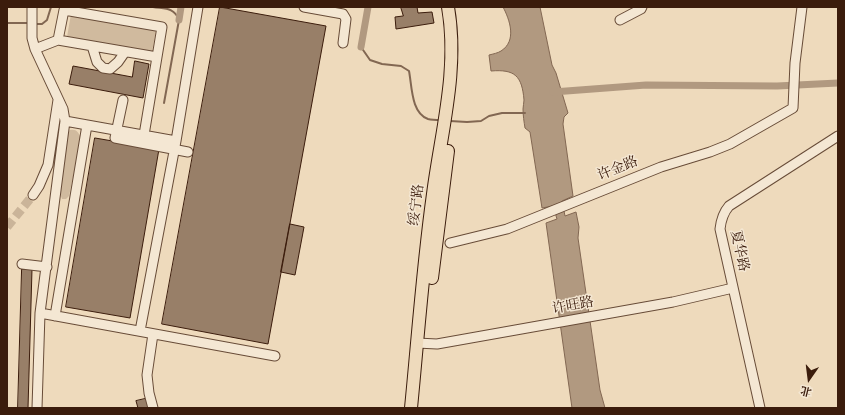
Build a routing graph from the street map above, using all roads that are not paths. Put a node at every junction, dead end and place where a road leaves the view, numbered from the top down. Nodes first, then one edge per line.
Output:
1 (32, 7) edge
2 (198, 7) edge
3 (304, 7) edge
4 (448, 7) edge
5 (455, 7) edge
6 (642, 7) edge
7 (802, 7) edge
8 (624, 14) edge
9 (58, 40) junction
10 (343, 43) dead end
11 (92, 46) junction
12 (36, 49) junction
13 (125, 52) junction
14 (157, 57) junction
15 (58, 99) junction
16 (123, 100) dead end
17 (448, 120) junction
18 (65, 121) junction
19 (87, 125) junction
20 (117, 130) junction
21 (144, 135) junction
22 (838, 136) edge
23 (175, 145) junction
24 (188, 152) dead end
25 (33, 195) tunnel mouth
26 (450, 243) dead end
27 (22, 264) dead end
28 (47, 267) junction
29 (733, 288) junction
30 (40, 313) junction
31 (55, 316) junction
32 (140, 332) junction
33 (153, 334) junction
34 (421, 344) junction
35 (275, 356) dead end
36 (37, 408) edge
37 (153, 408) edge
38 (411, 408) edge
39 (419, 408) edge
40 (760, 408) edge

1 - 12 street
2 - 23 street
3 - 10 street
4 - 17 main road, 绥宁路
5 - 17 main road, 绥宁路
6 - 8 street
7 - 26 street, 许金路
9 - 11 street
9 - 12 street
9 - 14 street
11 - 13 street
11 - 13 street
12 - 15 street
13 - 14 street
14 - 21 street
15 - 18 street
15 - 25 street
16 - 20 street
17 - 34 main road, 绥宁路
18 - 19 street
18 - 28 street
19 - 20 street
19 - 31 street
20 - 21 street
20 - 23 street
21 - 23 street
22 - 29 street, 夏华路
23 - 24 street
23 - 32 street
27 - 28 street
28 - 30 street
29 - 34 street, 许旺路
29 - 40 street, 夏华路
30 - 31 street
30 - 36 street
31 - 32 street
32 - 33 street
33 - 35 street
33 - 37 street
34 - 38 main road, 绥宁路
34 - 39 main road, 绥宁路

